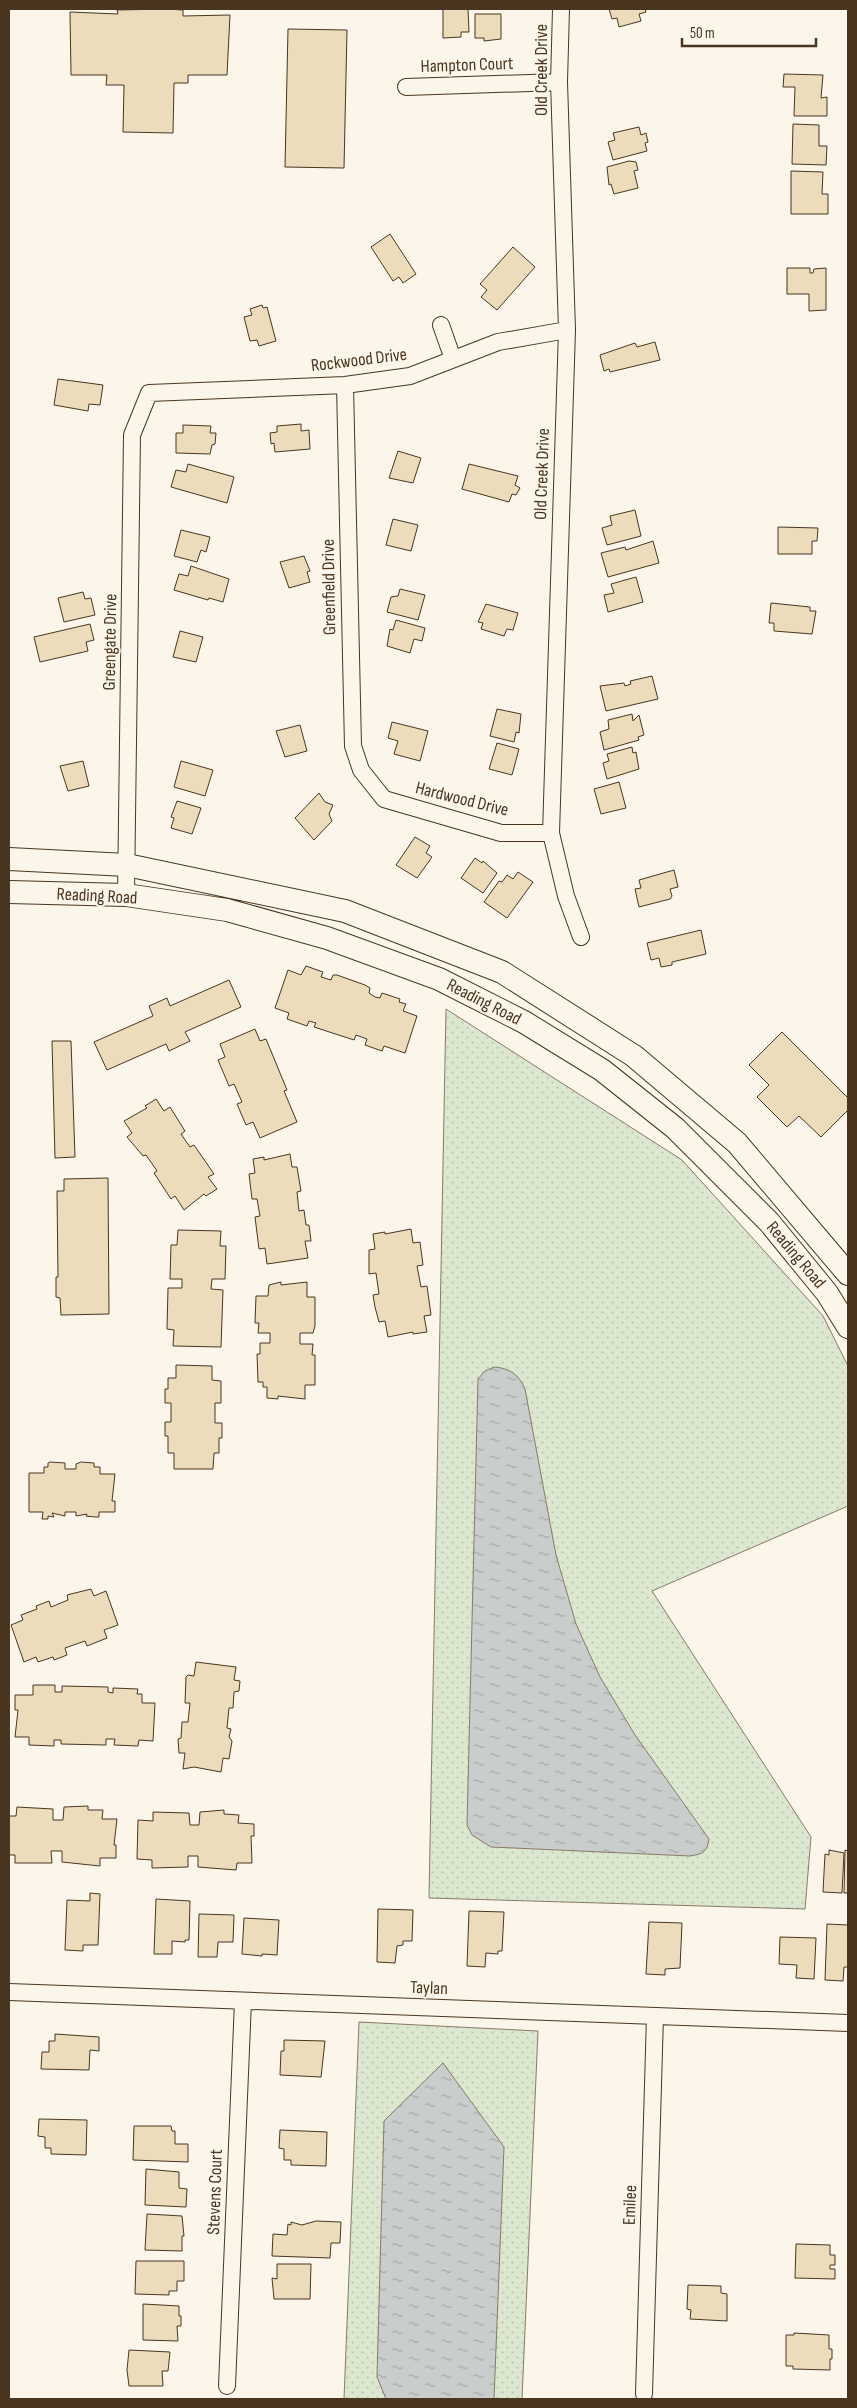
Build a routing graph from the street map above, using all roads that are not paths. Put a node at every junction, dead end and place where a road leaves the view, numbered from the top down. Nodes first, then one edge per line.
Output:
1 (561, 9) edge
2 (559, 82) junction
3 (406, 87) dead end
4 (441, 325) dead end
5 (567, 330) junction
6 (453, 359) junction
7 (345, 385) junction
8 (150, 393) joint
9 (372, 783) joint
10 (551, 833) junction
11 (9, 859) edge
12 (127, 865) junction
13 (9, 892) edge
14 (126, 895) junction
15 (581, 937) dead end
16 (848, 1274) edge
17 (848, 1326) edge
18 (9, 1992) edge
19 (243, 2001) junction
20 (655, 2016) junction
21 (848, 2023) edge
22 (227, 2386) dead end
23 (644, 2394) dead end

1 - 2 street, Old Creek Drive
2 - 3 street, Hampton Court
2 - 5 street, Old Creek Drive
4 - 6 street
5 - 6 street, Rockwood Drive
5 - 10 street, Old Creek Drive
6 - 7 street, Rockwood Drive
7 - 8 street, Rockwood Drive
7 - 9 street, Greenfield Drive
8 - 12 street, Greengate Drive
9 - 10 street, Hardwood Drive
10 - 15 street, Old Creek Drive
11 - 12 main road, Reading Road
12 - 14 street, Greengate Drive
12 - 16 main road, Reading Road
13 - 14 main road, Reading Road
14 - 17 main road, Reading Road
18 - 19 street, Taylan
19 - 20 street, Taylan
19 - 22 street, Stevens Court
20 - 21 street, Taylan
20 - 23 street, Emilee

